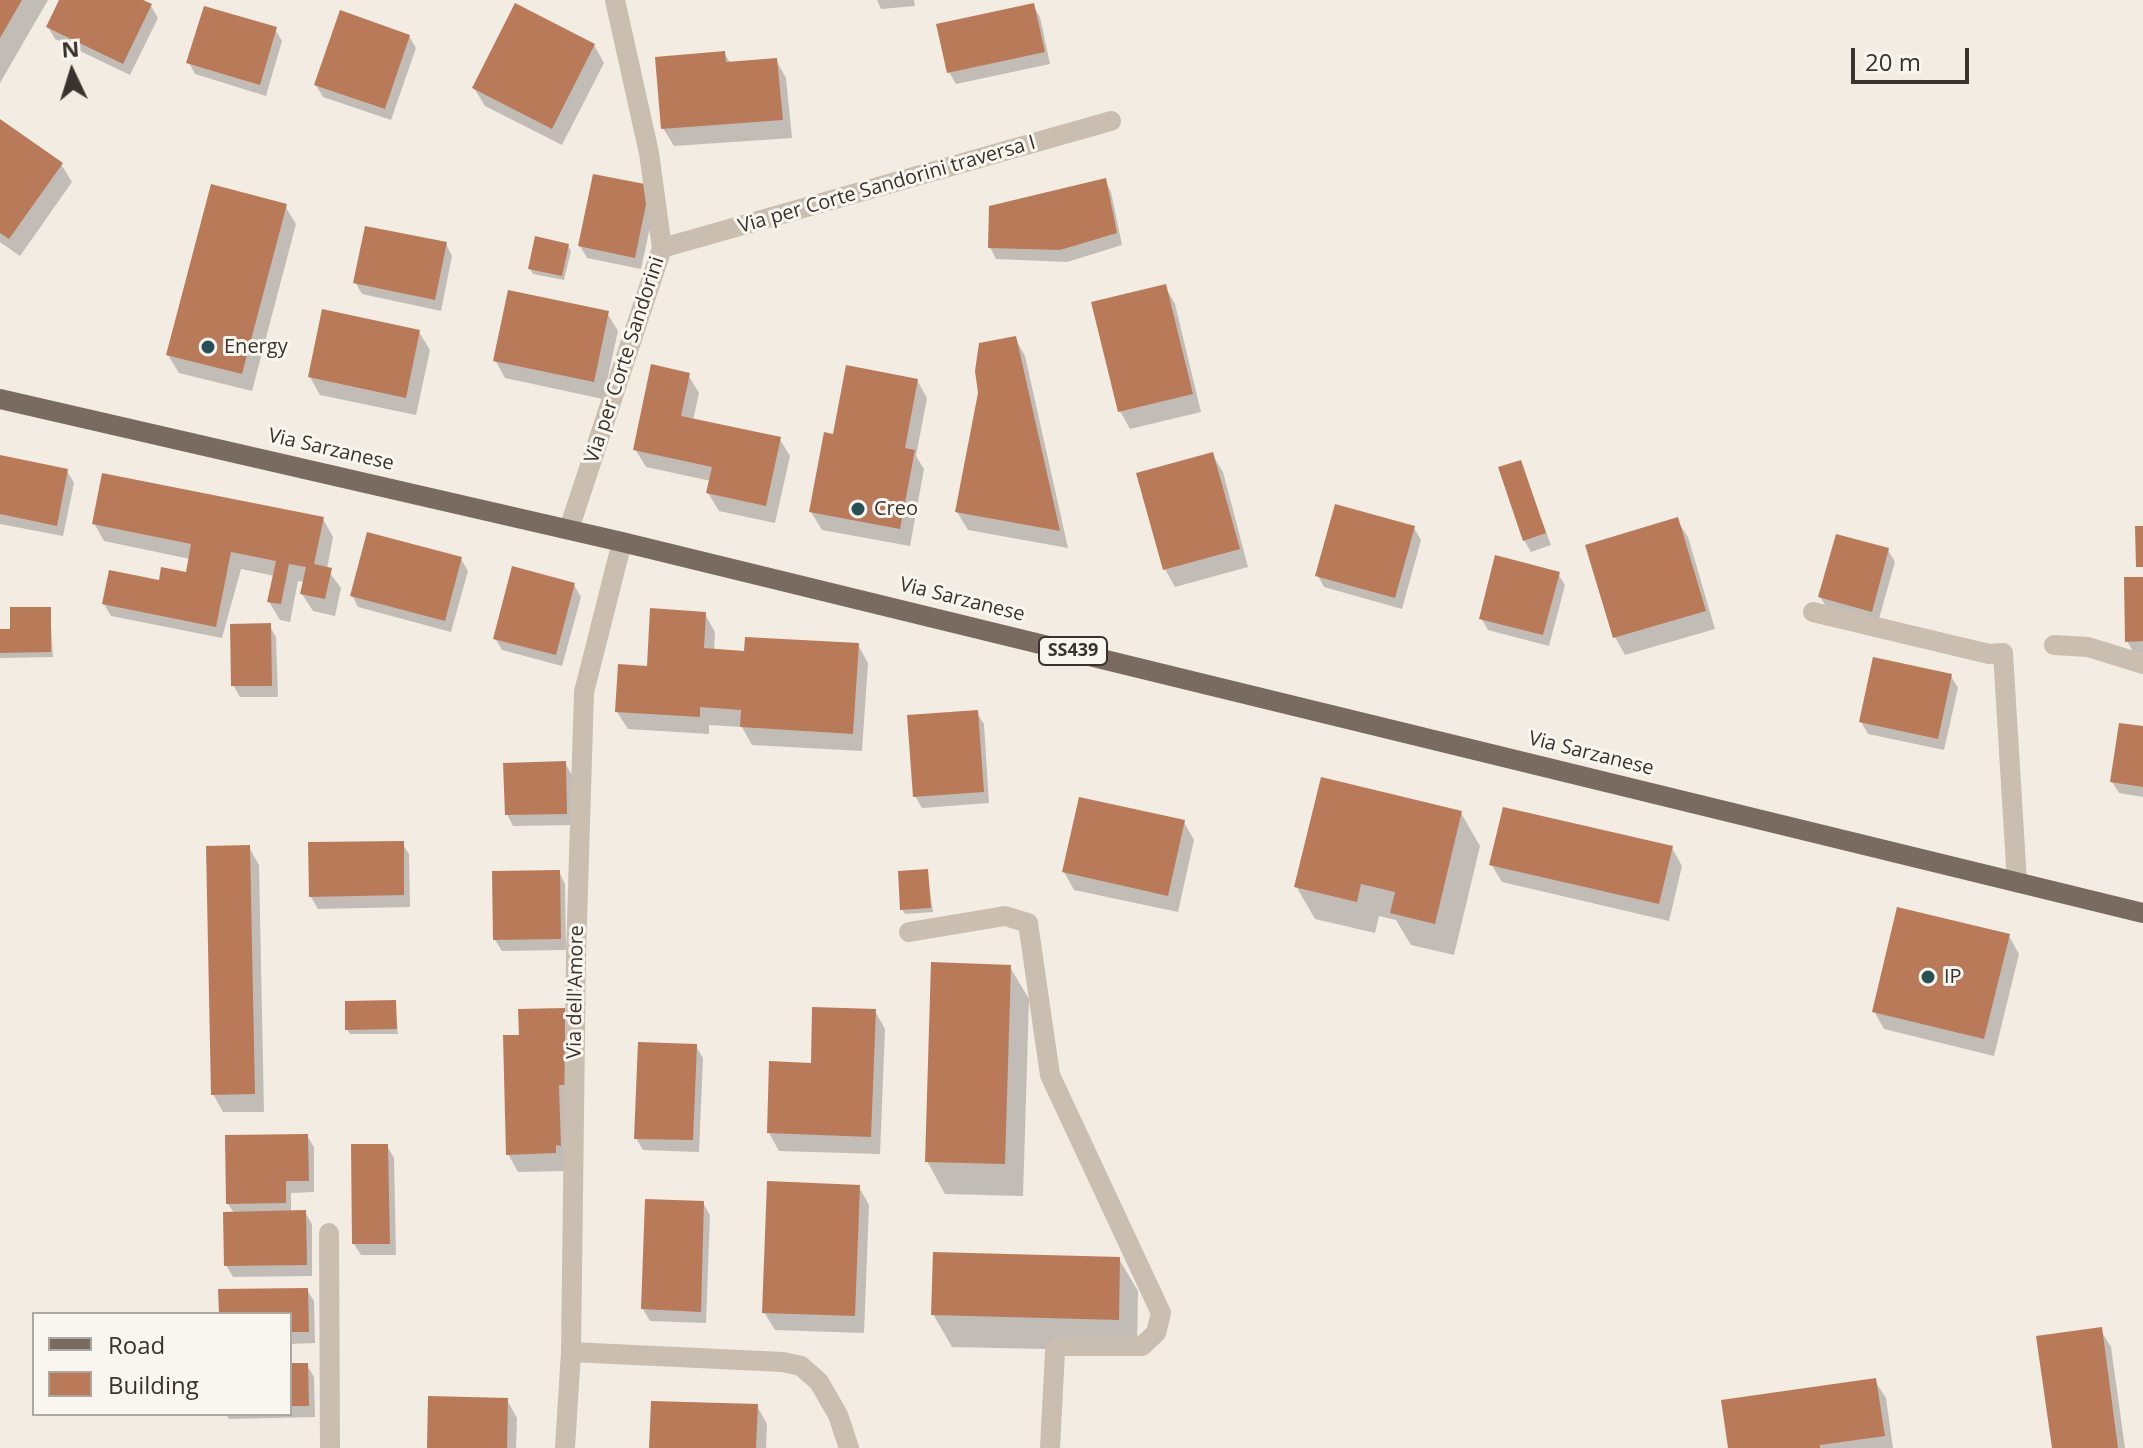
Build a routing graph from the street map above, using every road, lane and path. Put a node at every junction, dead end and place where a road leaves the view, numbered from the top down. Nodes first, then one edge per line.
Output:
1 (615, 0) edge
2 (1111, 121) dead end
3 (662, 248) junction
4 (0, 399) edge
5 (569, 529) junction
6 (622, 542) junction
7 (1813, 612) dead end
8 (2054, 645) dead end
9 (2143, 664) edge
10 (2017, 882) junction
11 (2143, 913) edge
12 (909, 932) dead end
13 (329, 1233) dead end
14 (571, 1352) junction
15 (330, 1448) edge
16 (565, 1448) edge
17 (849, 1448) edge
18 (1050, 1448) edge

1 - 3 street, Via per Corte Sandorini
2 - 3 street, Via per Corte Sandorini traversa I
3 - 5 street, Via per Corte Sandorini
4 - 5 main road, Via Sarzanese / SS439
5 - 6 main road, Via Sarzanese / SS439
6 - 10 main road, Via Sarzanese / SS439
6 - 14 street, Via dell'Amore
7 - 10 street
8 - 9 street
10 - 11 main road, Via Sarzanese / SS439
12 - 18 street
13 - 15 street
14 - 16 street, Via dell'Amore
14 - 17 street

